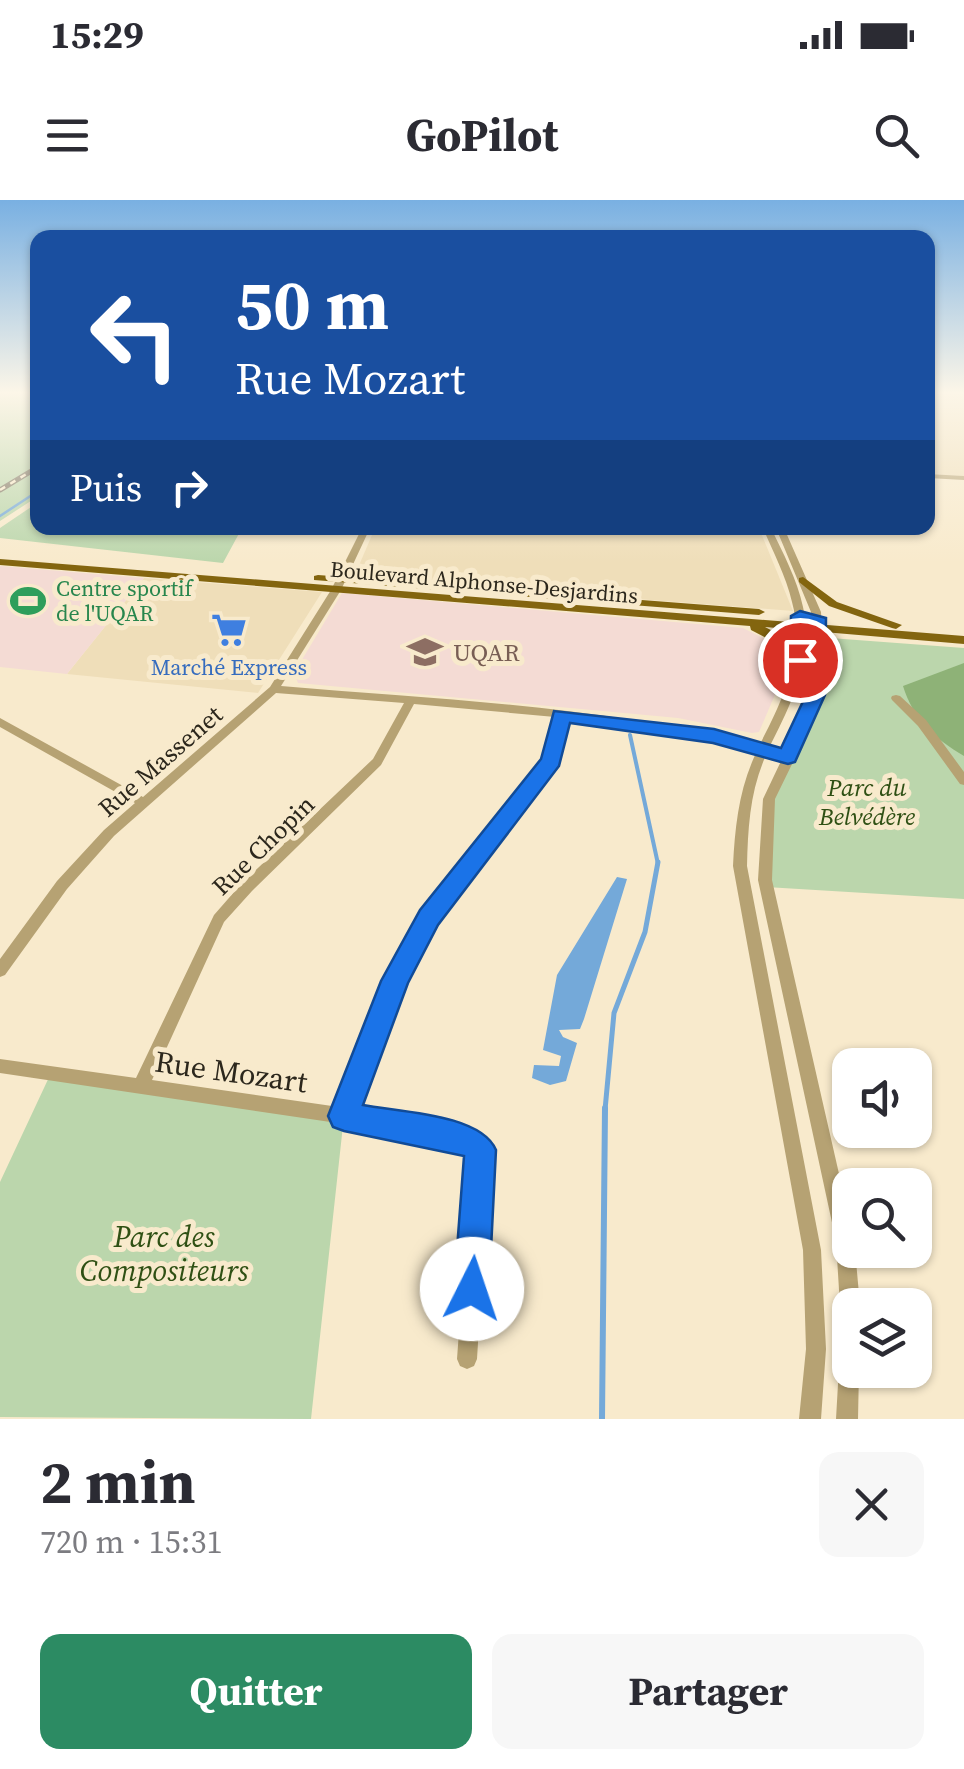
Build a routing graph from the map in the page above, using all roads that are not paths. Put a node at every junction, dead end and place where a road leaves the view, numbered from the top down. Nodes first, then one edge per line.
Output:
1 (935, 476) edge
2 (964, 478) edge
3 (363, 535) edge
4 (769, 535) edge
5 (783, 535) edge
6 (0, 554) edge
7 (0, 562) edge
8 (803, 580) junction
9 (338, 585) junction
10 (727, 620) junction
11 (800, 621) junction
12 (818, 623) junction
13 (896, 625) junction
14 (964, 630) edge
15 (964, 640) edge
16 (800, 660) junction
17 (274, 690) junction
18 (896, 698) dead end
19 (410, 702) junction
20 (562, 716) junction
21 (0, 722) edge
22 (764, 750) junction
23 (788, 757) junction
24 (964, 781) edge
25 (144, 803) junction
26 (0, 971) edge
27 (0, 1066) edge
28 (141, 1086) junction
29 (344, 1116) junction
30 (848, 1288) edge
31 (468, 1359) dead end
32 (848, 1388) edge
33 (814, 1418) edge
34 (847, 1419) edge

1 - 2 street
3 - 9 street, Rue Massenet
4 - 11 street
5 - 8 street
6 - 9 main road, Boulevard Alphonse-Desjardins
7 - 9 main road, Boulevard Alphonse-Desjardins
8 - 12 street
8 - 13 main road
9 - 10 main road, Boulevard Alphonse-Desjardins
9 - 11 main road, Boulevard Alphonse-Desjardins
9 - 17 street, Rue Massenet
10 - 11 main road, Boulevard Alphonse-Desjardins
10 - 16 main road
11 - 12 main road, Boulevard Alphonse-Desjardins
11 - 16 street
12 - 13 main road, Boulevard Alphonse-Desjardins
12 - 15 main road, Boulevard Alphonse-Desjardins
12 - 23 street
13 - 14 main road, Boulevard Alphonse-Desjardins
16 - 22 street
17 - 19 street
17 - 25 street, Rue Massenet
18 - 24 street
19 - 20 street
19 - 28 street, Rue Chopin
20 - 22 street
20 - 29 street
21 - 25 street
22 - 23 street
22 - 33 street
23 - 30 street
25 - 26 street, Rue Massenet
27 - 28 street, Rue Mozart
28 - 29 street, Rue Mozart
29 - 31 street, Rue Mozart
32 - 34 street

